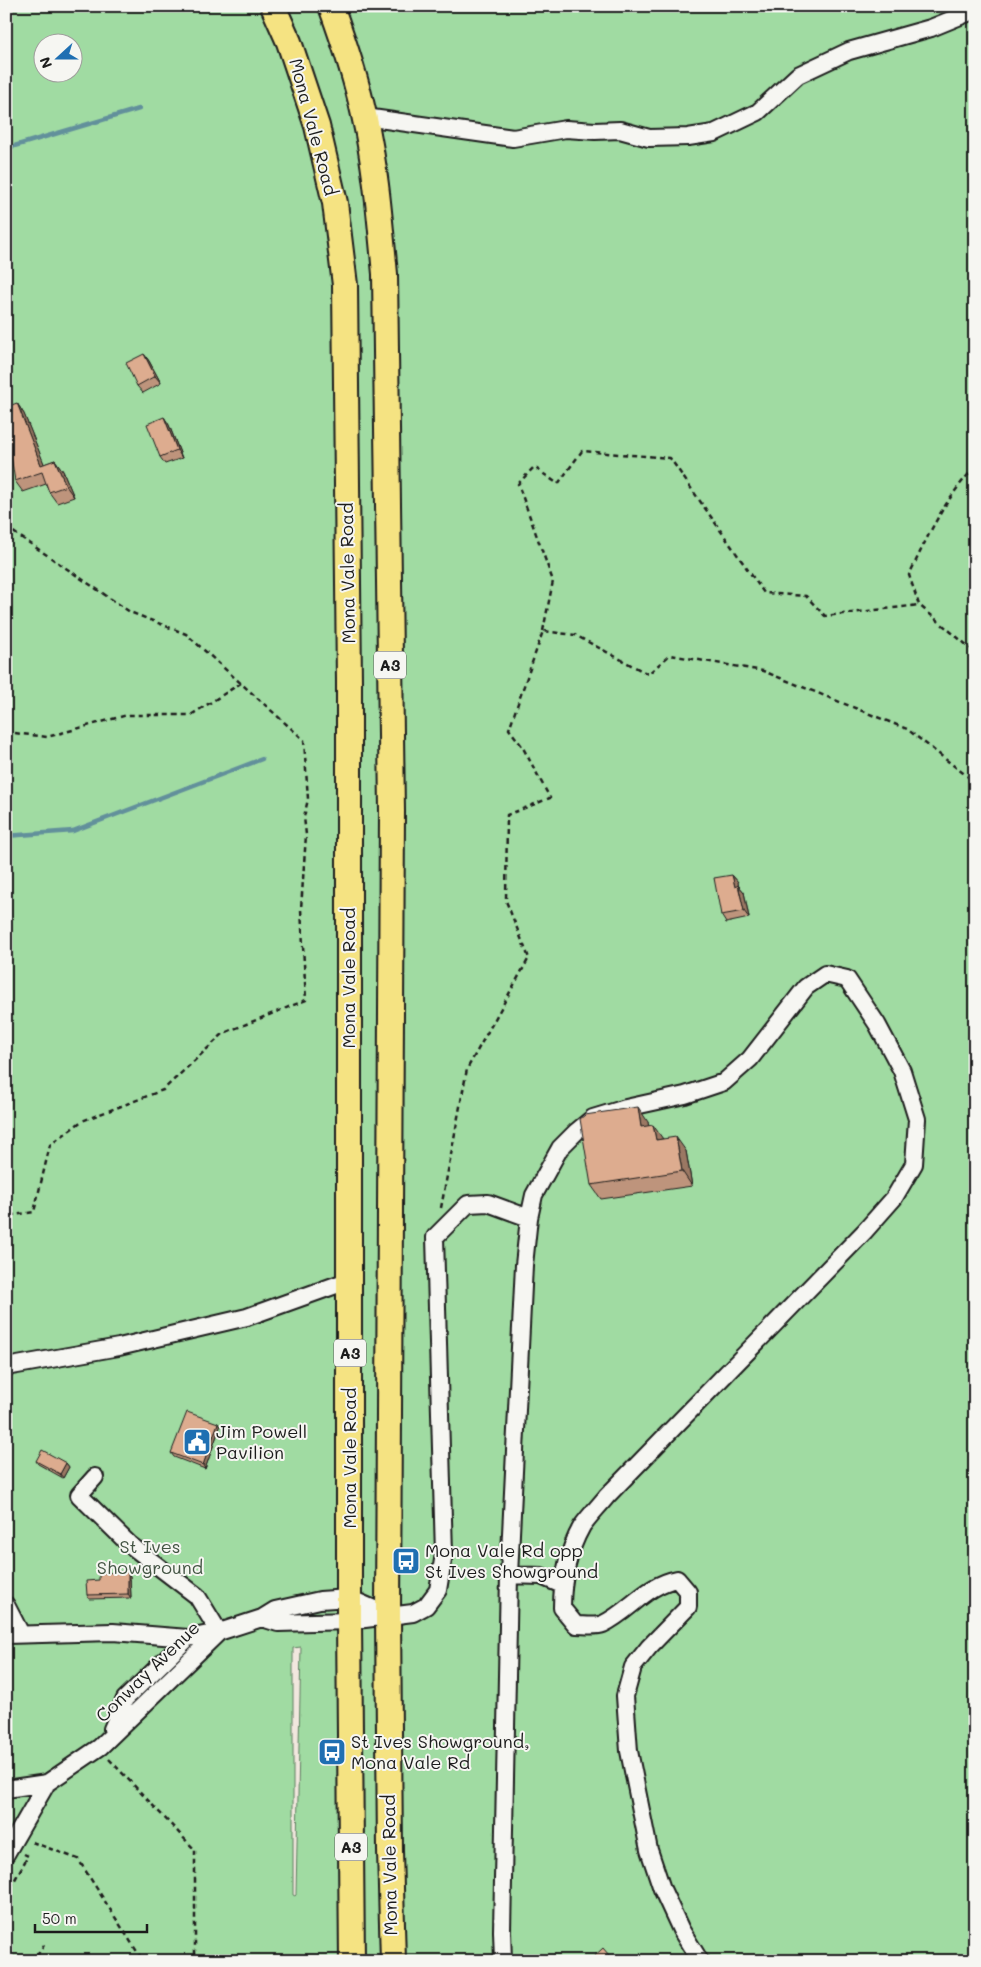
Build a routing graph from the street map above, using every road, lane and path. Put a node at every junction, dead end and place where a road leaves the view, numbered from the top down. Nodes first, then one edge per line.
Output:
1 (273, 6) edge
2 (331, 6) edge
3 (975, 10) edge
4 (365, 117) junction
5 (975, 467) edge
6 (6, 527) edge
7 (918, 605) junction
8 (543, 631) junction
9 (975, 652) edge
10 (241, 683) junction
11 (6, 732) edge
12 (975, 802) edge
13 (440, 1208) dead end
14 (6, 1216) edge
15 (529, 1218) junction
16 (350, 1280) junction
17 (6, 1367) edge
18 (95, 1476) dead end
19 (508, 1574) junction
20 (562, 1585) junction
21 (6, 1604) edge
22 (349, 1610) junction
23 (388, 1615) junction
24 (262, 1618) junction
25 (219, 1632) junction
26 (13, 1635) edge
27 (188, 1638) junction
28 (104, 1742) junction
29 (47, 1783) junction
30 (6, 1788) edge
31 (11, 1845) edge
32 (7, 1910) edge
33 (6, 1940) edge
34 (44, 1945) dead end
35 (6, 1954) edge
36 (16, 1961) edge
37 (28, 1961) edge
38 (143, 1961) edge
39 (195, 1961) edge
40 (352, 1961) edge
41 (393, 1961) edge
42 (503, 1961) edge
43 (700, 1961) edge

1 - 16 highway, Mona Vale Road / A3
2 - 4 highway, Mona Vale Road / A3
3 - 4 street
4 - 23 highway, Mona Vale Road / A3
5 - 7 path
6 - 10 path
7 - 8 path
7 - 9 path
8 - 12 path
8 - 13 path
10 - 11 path
10 - 14 path
15 - 19 street
15 - 20 street
15 - 23 street
16 - 17 street
16 - 22 highway, Mona Vale Road / A3
18 - 25 street
19 - 20 street
19 - 42 street
20 - 43 street
21 - 26 street
22 - 23 street
22 - 23 street
22 - 24 street
22 - 24 street
22 - 40 highway, Mona Vale Road / A3
23 - 41 highway, Mona Vale Road / A3
24 - 25 street
25 - 27 street, Conway Avenue
25 - 28 street, Conway Avenue
26 - 27 street, Conway Avenue
27 - 28 street
28 - 29 street, Conway Avenue
28 - 39 path
29 - 30 street
29 - 31 street, Conway Avenue
31 - 32 path
31 - 38 path
32 - 33 path
34 - 37 path
35 - 36 path

